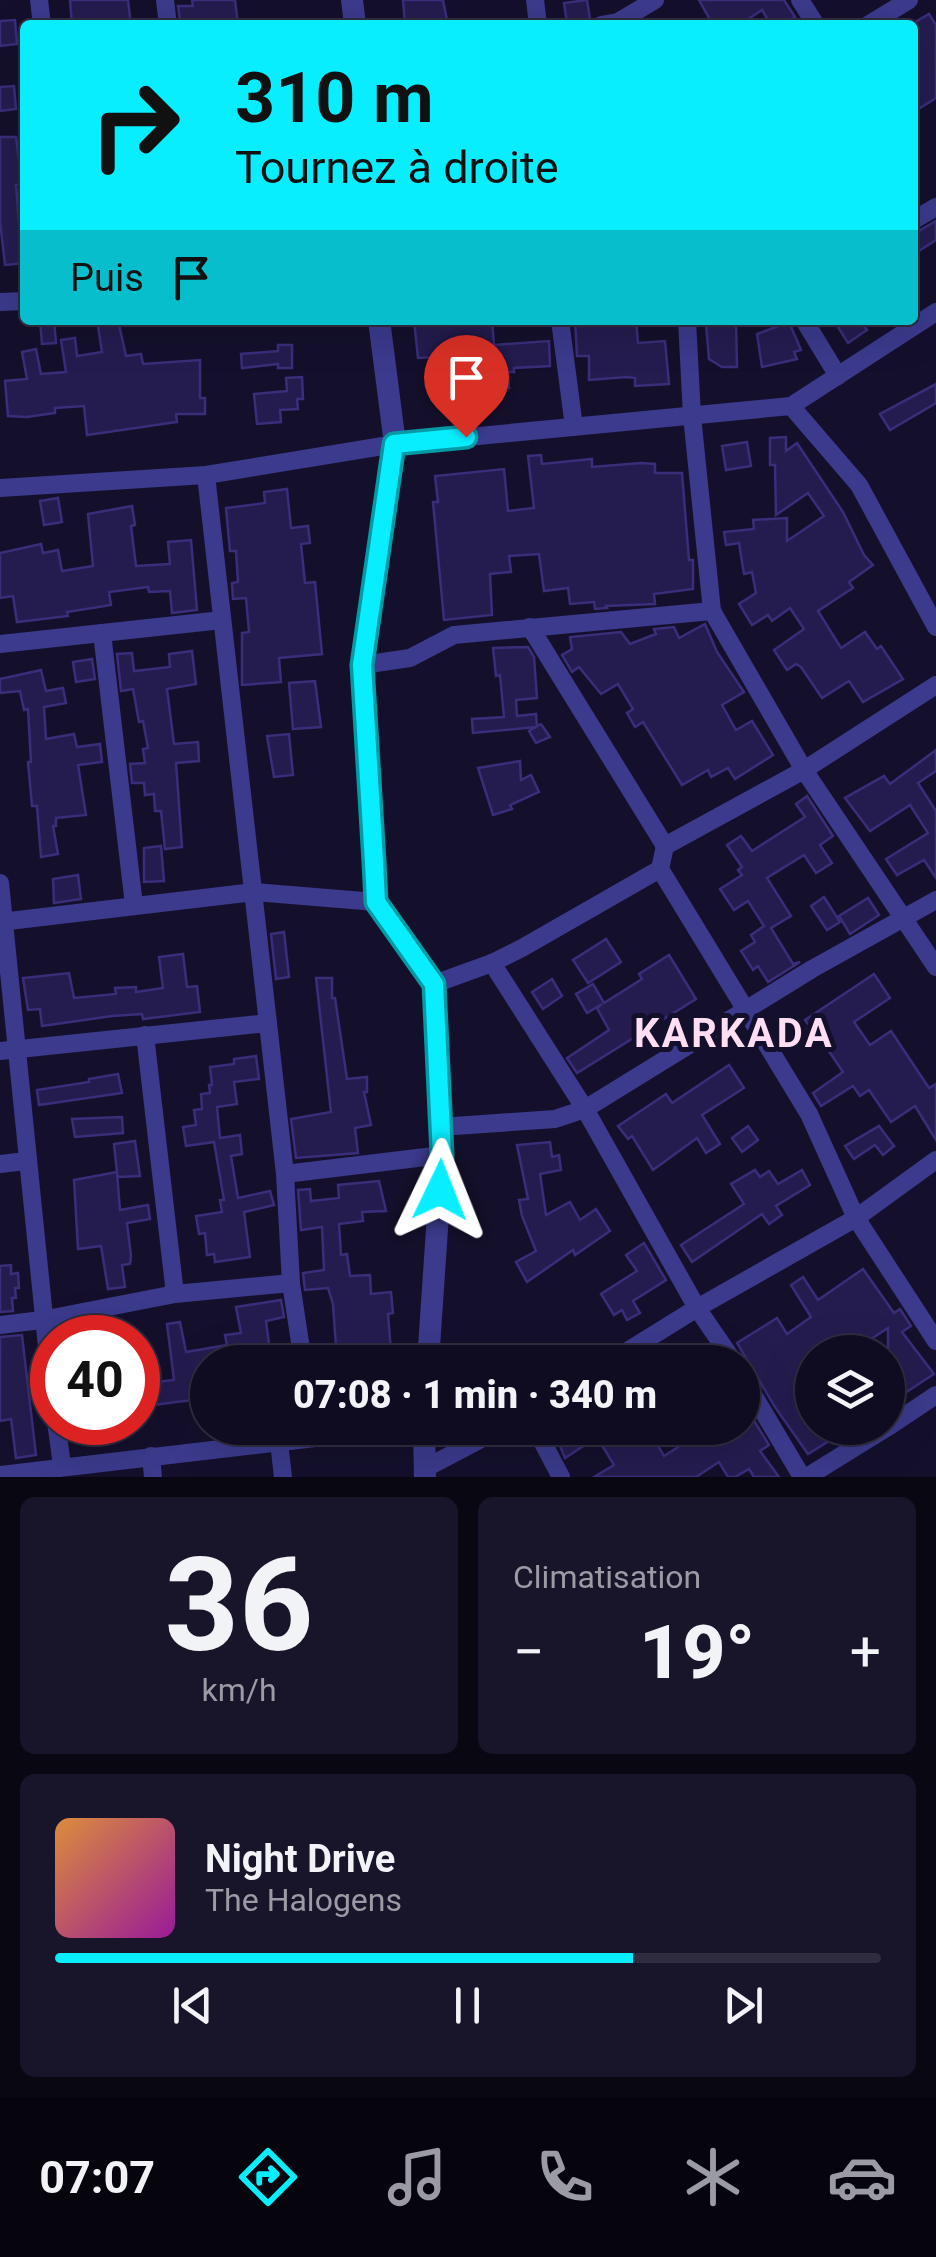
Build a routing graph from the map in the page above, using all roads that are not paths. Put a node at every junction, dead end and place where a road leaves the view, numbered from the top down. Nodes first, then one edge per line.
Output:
1 (656, 0) edge
2 (910, 0) edge
3 (621, 20) edge
4 (876, 20) edge
5 (380, 325) edge
6 (561, 325) edge
7 (687, 325) edge
8 (807, 325) edge
9 (916, 325) edge
10 (838, 376) junction
11 (791, 406) junction
12 (692, 416) junction
13 (574, 427) junction
14 (394, 444) junction
15 (206, 475) junction
16 (0, 488) edge
17 (712, 611) junction
18 (222, 620) junction
19 (530, 627) junction
20 (936, 627) edge
21 (102, 632) junction
22 (0, 644) edge
23 (362, 665) junction
24 (936, 685) edge
25 (804, 770) junction
26 (665, 846) junction
27 (660, 869) junction
28 (0, 883) edge
29 (254, 892) junction
30 (936, 900) edge
31 (376, 902) junction
32 (134, 905) junction
33 (904, 921) junction
34 (2, 922) edge
35 (492, 964) junction
36 (936, 967) edge
37 (434, 984) junction
38 (745, 1011) junction
39 (268, 1022) junction
40 (145, 1035) junction
41 (8, 1050) edge
42 (585, 1109) junction
43 (440, 1126) junction
44 (442, 1155) junction
45 (936, 1160) edge
46 (26, 1161) junction
47 (0, 1164) edge
48 (286, 1174) junction
49 (856, 1218) junction
50 (291, 1283) junction
51 (174, 1294) junction
52 (697, 1308) junction
53 (41, 1315) edge
54 (67, 1315) edge
55 (30, 1321) edge
56 (0, 1324) edge
57 (936, 1341) edge
58 (300, 1345) edge
59 (429, 1345) edge
60 (637, 1345) edge
61 (722, 1345) edge
62 (936, 1395) edge
63 (760, 1405) edge
64 (905, 1415) edge
65 (59, 1445) edge
66 (251, 1445) edge
67 (278, 1445) edge
68 (424, 1445) edge
69 (473, 1445) edge
70 (544, 1445) edge
71 (857, 1445) edge
72 (151, 1456) junction
73 (62, 1466) junction
74 (424, 1473) edge
75 (0, 1475) edge
76 (153, 1477) edge
77 (283, 1477) edge
78 (561, 1477) edge
79 (805, 1477) edge

1 - 3 street
2 - 4 street
5 - 14 street
6 - 13 street
7 - 12 street
8 - 10 street
9 - 10 street
10 - 11 street
11 - 12 street
11 - 20 street
12 - 13 street
12 - 17 street
13 - 14 street
14 - 15 street
14 - 23 street
15 - 16 street
15 - 18 street
17 - 19 street
17 - 25 street
18 - 21 street
18 - 29 street
19 - 23 street
19 - 26 street
21 - 22 street
21 - 32 street
23 - 31 street
24 - 25 street
25 - 26 street
25 - 33 street
26 - 27 street
27 - 35 street
27 - 38 street
28 - 34 street
29 - 31 street
29 - 32 street
29 - 39 street
30 - 33 street
31 - 37 street
32 - 34 street
33 - 36 street
33 - 38 street
34 - 41 street
35 - 37 street
35 - 42 street
37 - 43 street
38 - 42 street
38 - 49 street
39 - 40 street
39 - 48 street
40 - 41 street
40 - 51 street
41 - 46 street
42 - 43 street
42 - 52 street
43 - 44 street
44 - 48 street
44 - 59 street
45 - 49 street
46 - 47 street
46 - 53 street
48 - 50 street
49 - 52 street
49 - 57 street
50 - 51 street
50 - 58 street
51 - 54 street
52 - 60 street
52 - 61 street
55 - 56 street
62 - 64 street
63 - 79 street
65 - 73 street
66 - 72 street
67 - 77 street
68 - 74 street
69 - 74 street
70 - 78 street
71 - 79 street
72 - 73 street
72 - 76 street
73 - 75 street

